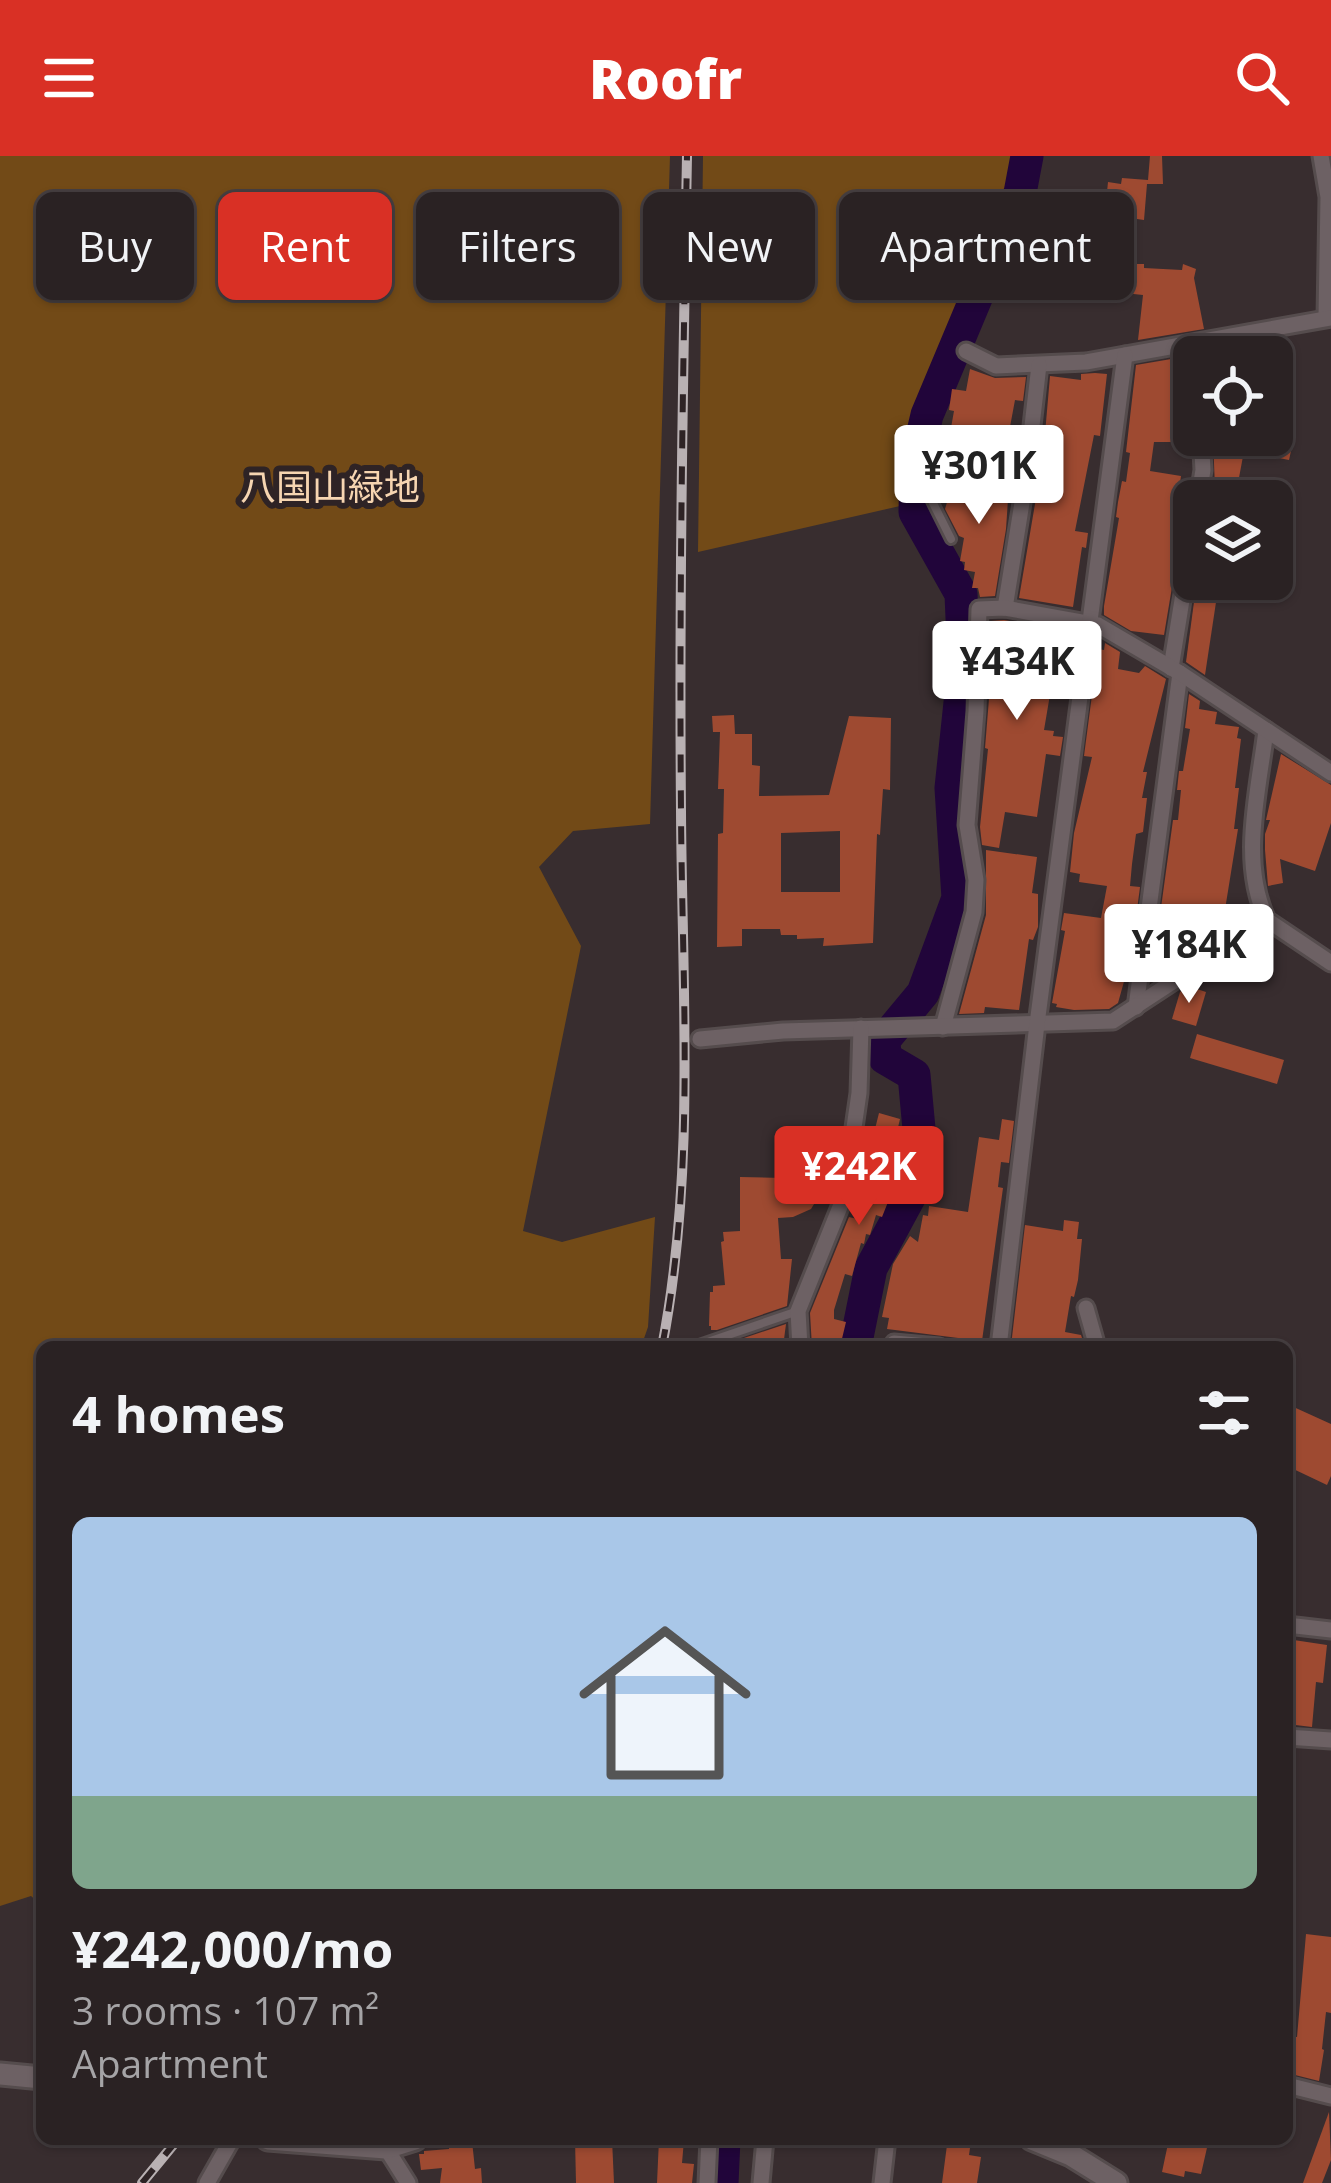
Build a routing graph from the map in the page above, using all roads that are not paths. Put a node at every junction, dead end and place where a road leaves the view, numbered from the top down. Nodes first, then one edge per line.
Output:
1 (1321, 156) edge
2 (1328, 318) edge
3 (1251, 336) edge
4 (966, 351) dead end
5 (1173, 351) edge
6 (1125, 355) junction
7 (1039, 365) junction
8 (1026, 478) junction
9 (951, 539) dead end
10 (1184, 600) edge
11 (1005, 608) junction
12 (1090, 623) junction
13 (1175, 671) junction
14 (1266, 730) junction
15 (1331, 773) edge
16 (1267, 920) junction
17 (1331, 963) edge
18 (1136, 1007) junction
19 (1037, 1024) junction
20 (935, 1027) junction
21 (861, 1028) junction
22 (700, 1039) dead end
23 (1086, 1308) dead end
24 (798, 1311) junction
25 (710, 1341) edge
26 (800, 1341) edge
27 (1000, 1341) edge
28 (1095, 1341) edge
29 (1293, 1626) edge
30 (1331, 1630) edge
31 (1293, 1737) edge
32 (1331, 1740) edge
33 (0, 2074) edge
34 (36, 2077) edge
35 (1293, 2086) edge
36 (1331, 2096) edge
37 (229, 2145) edge
38 (347, 2145) edge
39 (396, 2145) edge
40 (709, 2145) edge
41 (764, 2145) edge
42 (886, 2145) edge
43 (1047, 2145) edge
44 (386, 2148) junction
45 (207, 2183) edge
46 (408, 2183) edge
47 (707, 2183) edge
48 (761, 2183) edge
49 (882, 2183) edge
50 (1116, 2183) edge

1 - 2 street
2 - 3 street
4 - 7 street
5 - 6 street
6 - 7 street
6 - 12 street
7 - 8 street
8 - 9 lane
8 - 11 street
10 - 13 street
11 - 12 street
11 - 20 street
12 - 13 street
12 - 19 street
13 - 14 street
13 - 18 street
14 - 15 street
14 - 16 street
16 - 17 street
16 - 18 street
18 - 19 street
19 - 20 street
19 - 27 street
20 - 21 street
21 - 22 street
21 - 24 street
23 - 28 street
24 - 25 lane
24 - 26 street
29 - 30 street
31 - 32 street
33 - 34 street
35 - 36 street
37 - 45 street
38 - 44 street
39 - 44 street
40 - 47 street
41 - 48 street
42 - 49 street
43 - 50 street
44 - 46 street

